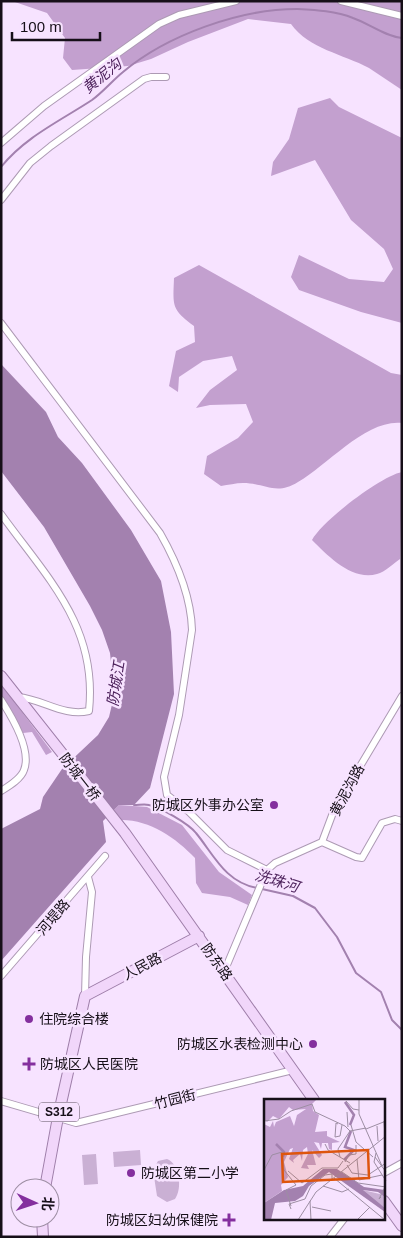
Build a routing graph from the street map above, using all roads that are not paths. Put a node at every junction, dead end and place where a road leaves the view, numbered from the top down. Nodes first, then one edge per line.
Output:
1 (236, 1) edge
2 (340, 1) edge
3 (402, 16) edge
4 (166, 77) dead end
5 (1, 143) edge
6 (1, 200) edge
7 (1, 323) edge
8 (1, 514) edge
9 (1, 676) edge
10 (402, 696) edge
11 (18, 697) junction
12 (1, 700) edge
13 (1, 791) edge
14 (402, 821) edge
15 (119, 826) joint
16 (322, 842) junction
17 (105, 856) dead end
18 (267, 870) junction
19 (88, 877) junction
20 (199, 936) junction
21 (224, 972) junction
22 (1, 976) edge
23 (85, 996) junction
24 (293, 1070) junction
25 (313, 1099) edge
26 (1, 1101) edge
27 (58, 1117) junction
28 (402, 1163) edge
29 (386, 1172) edge
30 (47, 1178) edge
31 (386, 1204) edge
32 (343, 1220) edge
33 (402, 1226) edge
34 (330, 1237) edge

1 - 5 street
2 - 3 street
4 - 6 street
7 - 18 street
8 - 11 street
9 - 11 main road
10 - 16 street, 黄泥沟路
11 - 15 main road, 防城一桥
12 - 13 street
14 - 16 street
15 - 20 main road, 防东路
16 - 18 street
17 - 19 street, 河堤路
18 - 21 street
19 - 22 street, 河堤路
19 - 23 street
20 - 21 main road, 防东路
20 - 23 main road, 人民路
21 - 24 main road, 防东路
23 - 27 main road, S312
24 - 25 main road, 防东路
24 - 27 street, 竹园街
26 - 27 street, 竹园街
27 - 30 main road, S312
28 - 29 street
31 - 33 main road
32 - 34 street

